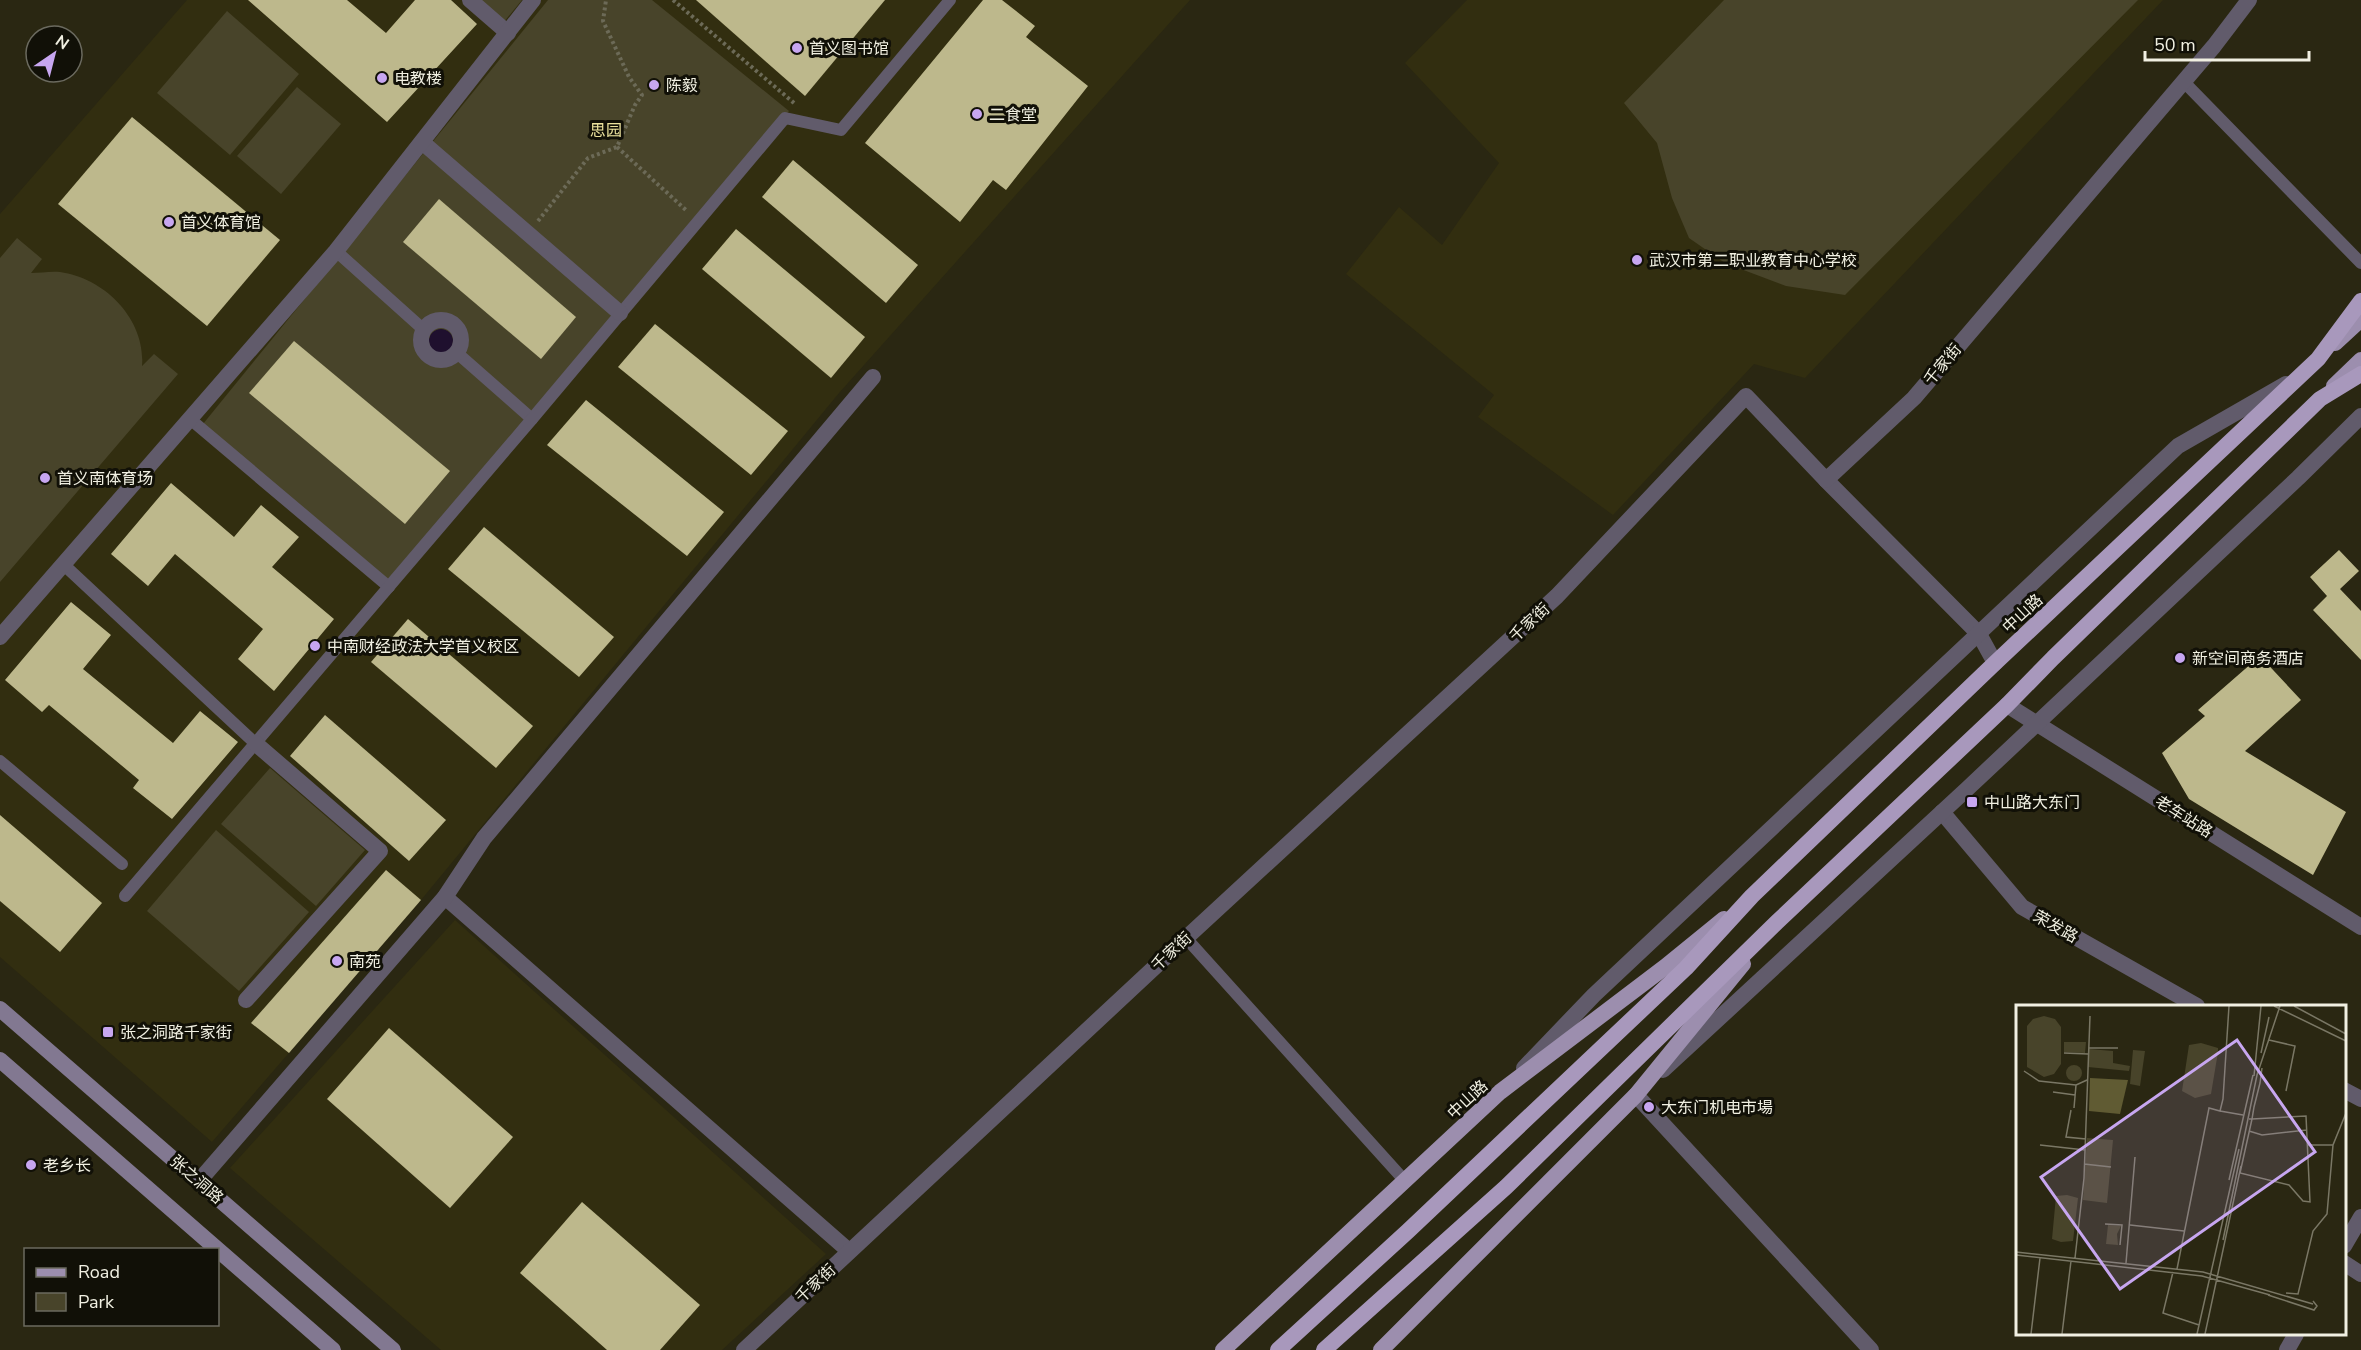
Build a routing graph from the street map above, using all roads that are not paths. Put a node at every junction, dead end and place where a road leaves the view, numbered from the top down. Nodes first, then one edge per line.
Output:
1 (470, 0) edge
2 (533, 0) edge
3 (950, 0) edge
4 (2249, 0) edge
5 (508, 33) junction
6 (2183, 81) junction
7 (422, 142) junction
8 (336, 251) junction
9 (2361, 263) edge
10 (2361, 301) edge
11 (620, 313) junction
12 (2361, 319) edge
13 (424, 330) junction
14 (456, 352) junction
15 (2318, 359) junction
16 (2361, 360) edge
17 (2361, 374) edge
18 (873, 377) dead end
19 (2300, 377) junction
20 (2320, 399) junction
21 (2361, 416) edge
22 (190, 419) junction
23 (532, 419) junction
24 (1826, 480) junction
25 (63, 564) junction
26 (389, 587) junction
27 (1979, 633) junction
28 (0, 637) edge
29 (1995, 663) junction
30 (2007, 705) junction
31 (2036, 724) junction
32 (255, 743) junction
33 (0, 761) edge
34 (1942, 812) junction
35 (122, 864) dead end
36 (125, 896) dead end
37 (1752, 896) junction
38 (445, 897) junction
39 (1777, 921) junction
40 (2361, 927) edge
41 (1186, 938) junction
42 (246, 1000) dead end
43 (2195, 1005) edge
44 (0, 1009) edge
45 (0, 1060) edge
46 (2346, 1091) edge
47 (1500, 1092) junction
48 (1636, 1095) junction
49 (2361, 1099) edge
50 (198, 1181) junction
51 (1405, 1181) junction
52 (2361, 1217) edge
53 (2346, 1243) edge
54 (216, 1248) edge
55 (219, 1251) edge
56 (849, 1251) junction
57 (2346, 1264) edge
58 (2361, 1274) edge
59 (2295, 1335) edge
60 (333, 1350) edge
61 (393, 1350) edge
62 (744, 1350) edge
63 (1223, 1350) edge
64 (1278, 1350) edge
65 (1324, 1350) edge
66 (1381, 1350) edge
67 (1871, 1350) edge
68 (2287, 1350) edge

1 - 5 street
2 - 5 street
3 - 11 lane
4 - 6 street, 千家街
5 - 7 street
6 - 9 lane
6 - 24 street, 千家街
7 - 8 street
7 - 11 street
8 - 13 lane
8 - 22 street
10 - 15 highway, 中山路
11 - 23 lane
12 - 15 main road, 中山路
13 - 14 street
13 - 14 street
14 - 23 lane
15 - 19 highway, 中山路
16 - 20 main road
17 - 20 highway
18 - 38 street
19 - 27 street
19 - 29 highway, 中山路
20 - 30 highway
21 - 31 street
22 - 25 street
22 - 26 lane
23 - 26 lane
24 - 27 street
24 - 41 street, 千家街
25 - 28 street
25 - 32 lane
26 - 32 lane
27 - 29 street
27 - 47 street
29 - 37 highway, 中山路
30 - 31 street, 老车站路
30 - 39 highway
31 - 34 street
31 - 40 street, 老车站路
32 - 36 lane
32 - 42 street
33 - 35 lane
34 - 43 street, 荣发路
34 - 48 street
37 - 47 main road, 中山路
37 - 64 highway, 中山路
38 - 50 street
38 - 56 street
39 - 48 main road
39 - 65 highway
41 - 51 lane
41 - 56 street, 千家街
44 - 50 main road, 张之洞路
45 - 54 main road
46 - 49 street
47 - 51 main road, 中山路
48 - 66 main road
48 - 67 street
50 - 61 main road, 张之洞路
51 - 63 main road, 中山路
52 - 53 street
55 - 60 main road
56 - 62 street, 千家街
57 - 58 street
59 - 68 street

